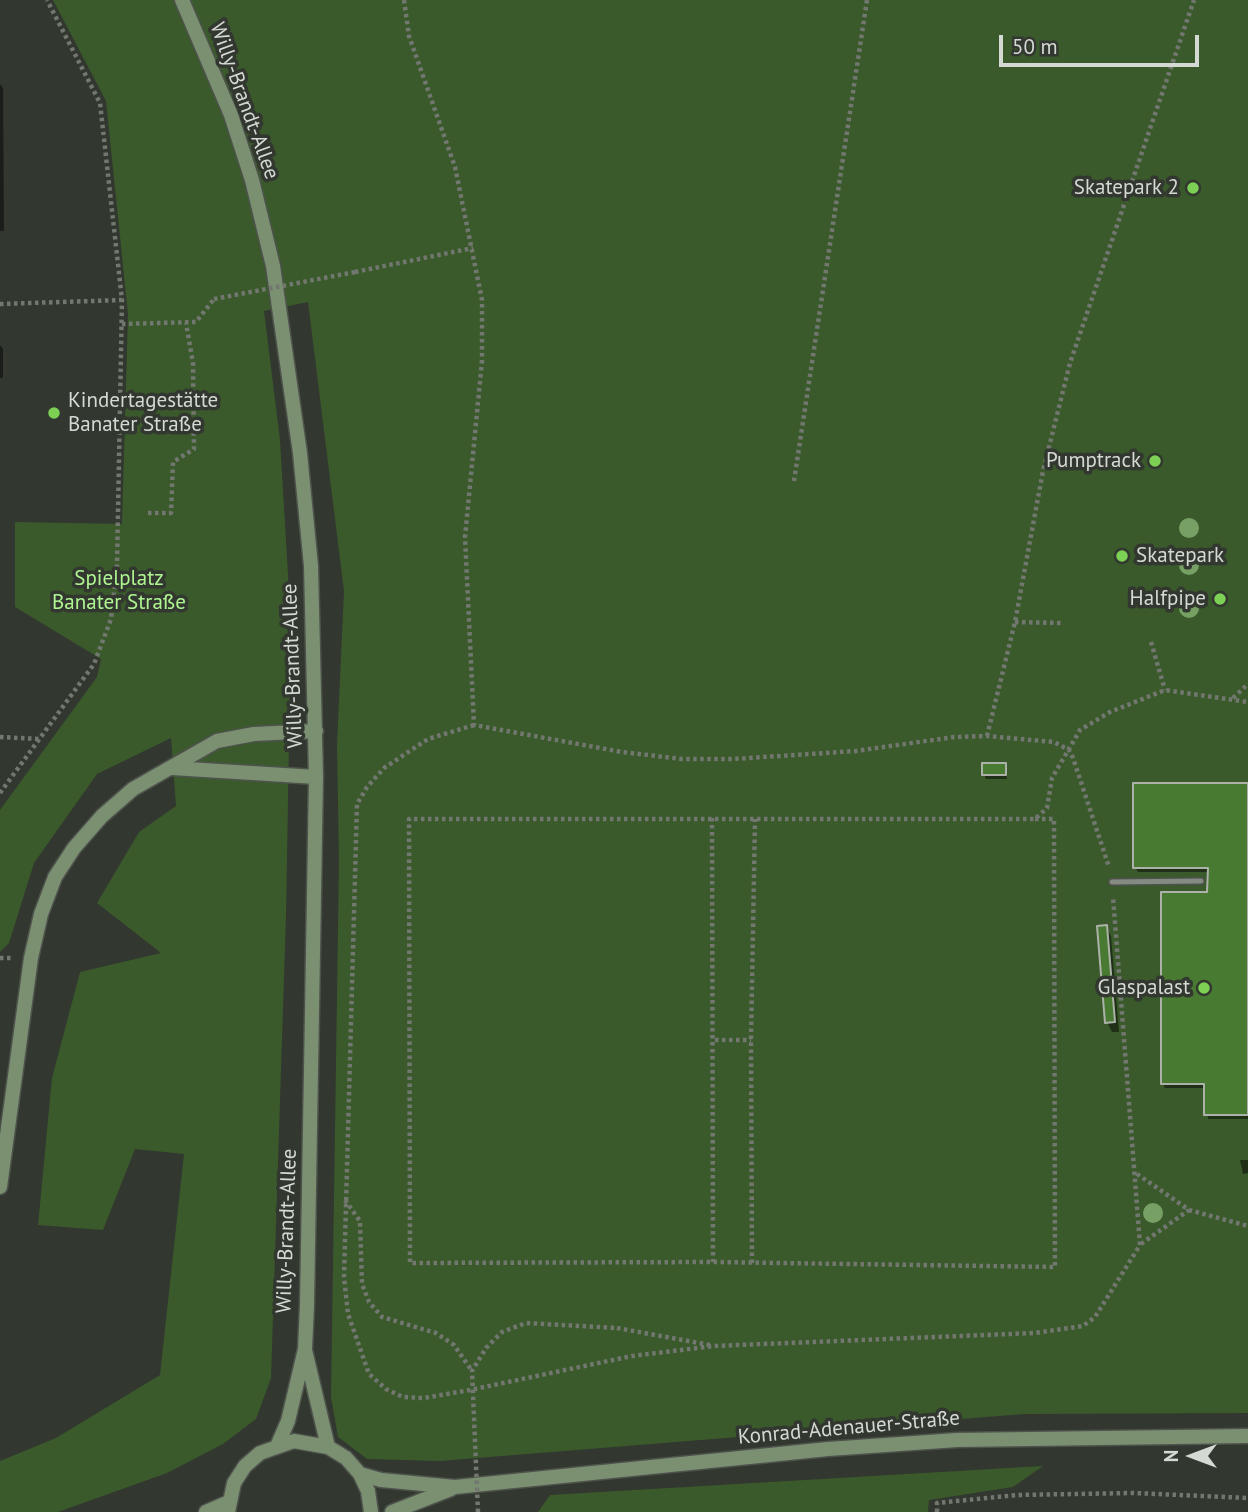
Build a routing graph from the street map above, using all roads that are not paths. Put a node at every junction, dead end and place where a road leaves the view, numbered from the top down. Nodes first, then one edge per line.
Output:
1 (182, 0) edge
2 (316, 731) junction
3 (172, 768) junction
4 (316, 777) junction
5 (1201, 881) dead end
6 (1112, 882) road end
7 (0, 1187) edge
8 (305, 1349) junction
9 (1248, 1436) edge
10 (278, 1444) junction
11 (328, 1447) junction
12 (360, 1474) junction
13 (455, 1487) junction
14 (228, 1507) edge
15 (206, 1512) edge
16 (370, 1512) edge
17 (392, 1512) edge

1 - 2 main road, Willy-Brandt-Allee
2 - 3 main road
2 - 4 main road, Willy-Brandt-Allee
3 - 4 main road
3 - 7 main road
4 - 8 main road, Willy-Brandt-Allee
5 - 6 lane
8 - 10 main road, Willy-Brandt-Allee
8 - 11 main road, Willy-Brandt-Allee
9 - 13 main road, Konrad-Adenauer-Straße
10 - 11 main road
10 - 14 main road
11 - 12 main road
12 - 13 main road, Konrad-Adenauer-Straße
12 - 16 main road
13 - 17 main road, Konrad-Adenauer-Straße
14 - 15 main road

